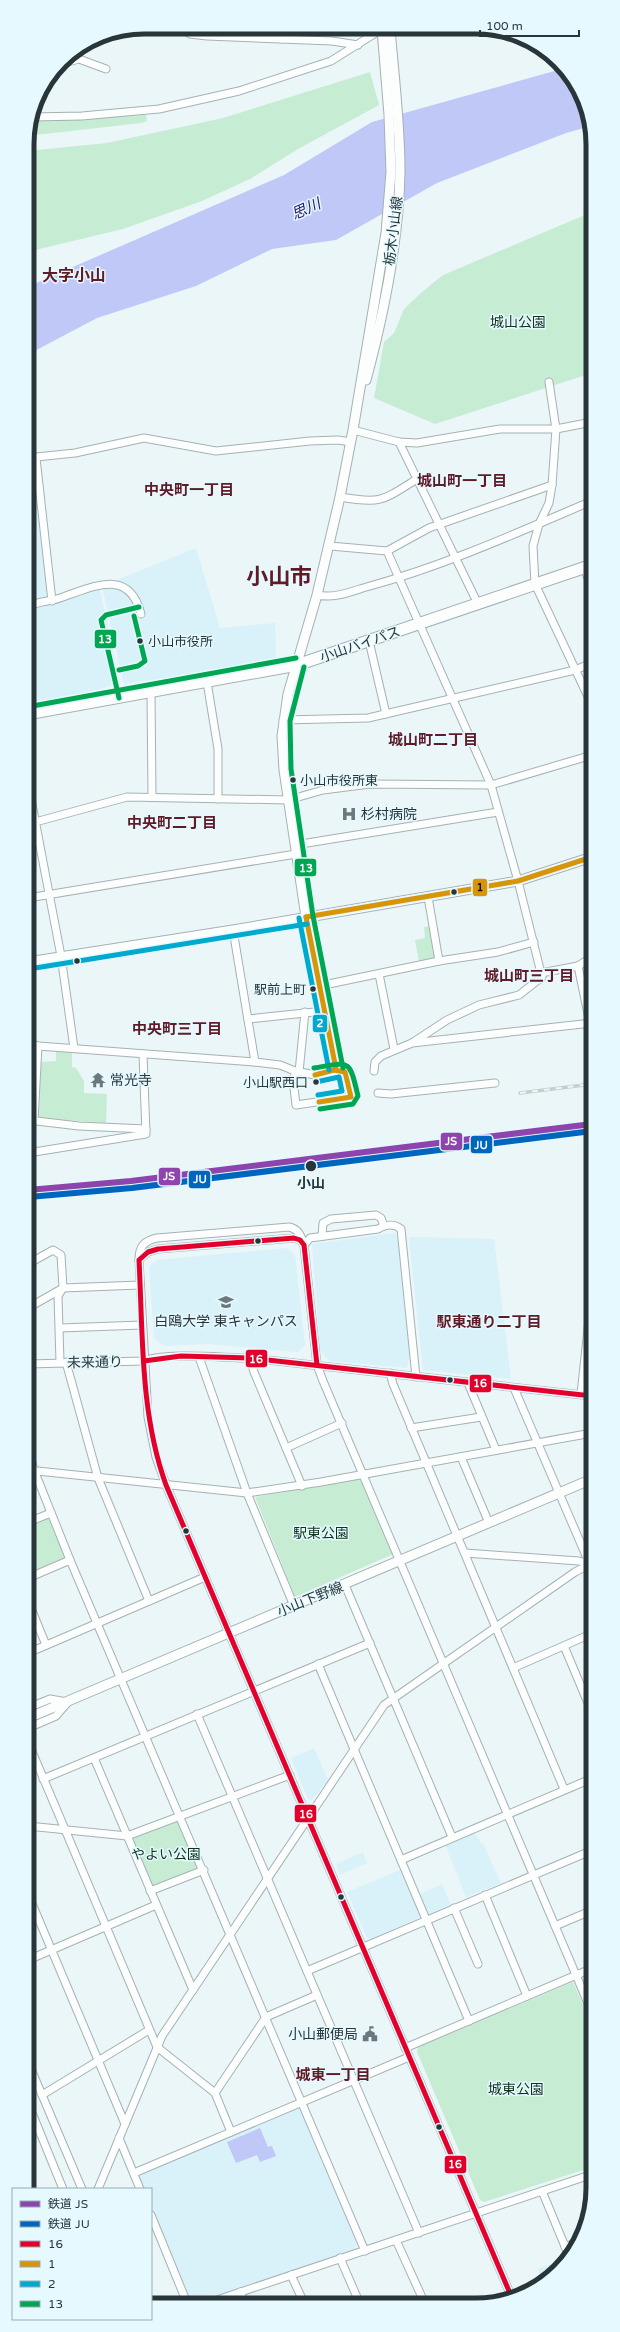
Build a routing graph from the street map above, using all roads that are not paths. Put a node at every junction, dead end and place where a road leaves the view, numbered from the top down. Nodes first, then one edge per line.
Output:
1 (190, 34) edge
2 (282, 34) edge
3 (371, 34) edge
4 (384, 34) edge
5 (390, 34) edge
6 (282, 40) junction
7 (358, 45) junction
8 (388, 51) junction
9 (72, 61) edge
10 (106, 69) dead end
11 (38, 117) edge
12 (549, 382) dead end
13 (586, 423) edge
14 (354, 430) junction
15 (556, 430) junction
16 (351, 442) junction
17 (399, 442) junction
18 (36, 458) joint
19 (416, 479) junction
20 (552, 485) junction
21 (340, 497) junction
22 (586, 504) edge
23 (439, 524) junction
24 (539, 524) junction
25 (330, 546) junction
26 (387, 551) junction
27 (456, 558) junction
28 (586, 567) edge
29 (399, 578) junction
30 (535, 584) junction
31 (317, 595) junction
32 (52, 601) junction
33 (34, 604) edge
34 (478, 604) junction
35 (141, 614) dead end
36 (419, 624) junction
37 (369, 641) junction
38 (297, 665) junction
39 (586, 665) edge
40 (575, 670) junction
41 (207, 682) junction
42 (151, 692) junction
43 (586, 693) edge
44 (452, 698) junction
45 (34, 713) edge
46 (386, 714) junction
47 (283, 720) junction
48 (586, 757) edge
49 (491, 785) junction
50 (152, 797) junction
51 (218, 799) junction
52 (288, 800) junction
53 (34, 810) edge
54 (498, 812) junction
55 (36, 821) junction
56 (296, 849) junction
57 (586, 859) edge
58 (518, 881) junction
59 (49, 894) junction
60 (34, 897) edge
61 (428, 897) junction
62 (306, 917) junction
63 (233, 930) junction
64 (534, 942) junction
65 (61, 956) junction
66 (34, 961) edge
67 (439, 961) junction
68 (586, 961) edge
69 (578, 966) junction
70 (542, 973) junction
71 (379, 974) junction
72 (319, 986) junction
73 (586, 999) edge
74 (324, 1011) junction
75 (305, 1012) junction
76 (248, 1019) junction
77 (586, 1024) edge
78 (412, 1043) junction
79 (34, 1045) edge
80 (38, 1046) junction
81 (74, 1048) junction
82 (394, 1049) junction
83 (143, 1054) junction
84 (255, 1062) junction
85 (336, 1069) junction
86 (374, 1070) dead end
87 (297, 1072) junction
88 (495, 1083) dead end
89 (34, 1089) edge
90 (378, 1093) dead end
91 (34, 1121) edge
92 (146, 1129) junction
93 (34, 1152) edge
94 (384, 1226) junction
95 (322, 1236) junction
96 (304, 1245) junction
97 (139, 1260) junction
98 (34, 1261) edge
99 (140, 1285) junction
100 (63, 1288) junction
101 (34, 1305) edge
102 (142, 1325) junction
103 (60, 1328) junction
104 (199, 1357) junction
105 (250, 1358) junction
106 (144, 1361) junction
107 (63, 1362) junction
108 (34, 1364) edge
109 (317, 1365) junction
110 (586, 1372) edge
111 (390, 1373) junction
112 (416, 1377) junction
113 (468, 1383) junction
114 (514, 1388) junction
115 (581, 1394) junction
116 (586, 1395) edge
117 (481, 1417) junction
118 (342, 1423) junction
119 (412, 1428) junction
120 (586, 1435) edge
121 (536, 1443) junction
122 (286, 1448) junction
123 (496, 1450) junction
124 (460, 1457) junction
125 (426, 1463) junction
126 (34, 1470) edge
127 (364, 1475) junction
128 (34, 1476) edge
129 (98, 1478) junction
130 (586, 1482) edge
131 (166, 1485) junction
132 (302, 1486) junction
133 (247, 1493) junction
134 (559, 1494) junction
135 (51, 1513) junction
136 (34, 1520) edge
137 (489, 1523) junction
138 (458, 1537) junction
139 (465, 1553) junction
140 (586, 1553) edge
141 (70, 1560) junction
142 (401, 1561) junction
143 (586, 1563) edge
144 (586, 1567) edge
145 (34, 1575) edge
146 (205, 1577) junction
147 (345, 1585) junction
148 (149, 1601) junction
149 (294, 1606) junction
150 (34, 1616) edge
151 (98, 1623) junction
152 (496, 1626) junction
153 (229, 1633) junction
154 (586, 1636) edge
155 (370, 1643) junction
156 (46, 1645) junction
157 (564, 1646) junction
158 (34, 1650) edge
159 (443, 1663) junction
160 (318, 1664) junction
161 (513, 1668) junction
162 (122, 1679) junction
163 (254, 1690) junction
164 (586, 1698) edge
165 (393, 1699) junction
166 (68, 1702) junction
167 (34, 1706) edge
168 (198, 1714) junction
169 (34, 1716) edge
170 (34, 1725) edge
171 (147, 1736) junction
172 (353, 1750) junction
173 (34, 1756) edge
174 (94, 1758) junction
175 (290, 1775) junction
176 (44, 1779) junction
177 (586, 1781) edge
178 (564, 1789) junction
179 (233, 1798) junction
180 (507, 1814) junction
181 (181, 1817) junction
182 (308, 1818) junction
183 (34, 1827) edge
184 (65, 1830) junction
185 (127, 1836) junction
186 (452, 1837) junction
187 (586, 1853) edge
188 (401, 1860) junction
189 (204, 1870) junction
190 (533, 1875) junction
191 (267, 1878) junction
192 (150, 1891) junction
193 (485, 1895) junction
194 (156, 1905) junction
195 (34, 1908) edge
196 (454, 1908) junction
197 (586, 1913) edge
198 (426, 1920) junction
199 (555, 1926) junction
200 (106, 1928) junction
201 (230, 1933) junction
202 (363, 1946) junction
203 (52, 1950) junction
204 (34, 1958) edge
205 (478, 1964) dead end
206 (307, 1971) junction
207 (586, 1971) edge
208 (576, 1975) junction
209 (192, 1990) junction
210 (317, 1995) junction
211 (527, 1996) junction
212 (586, 1999) edge
213 (266, 2017) junction
214 (468, 2021) junction
215 (149, 2030) junction
216 (156, 2047) junction
217 (406, 2048) junction
218 (410, 2057) junction
219 (98, 2061) junction
220 (34, 2076) edge
221 (353, 2081) junction
222 (214, 2093) junction
223 (42, 2095) junction
224 (302, 2102) junction
225 (34, 2119) edge
226 (125, 2124) junction
227 (231, 2132) junction
228 (119, 2138) junction
229 (134, 2173) junction
230 (586, 2176) edge
231 (63, 2188) edge
232 (82, 2188) edge
233 (98, 2188) edge
234 (140, 2188) edge
235 (542, 2191) junction
236 (476, 2213) junction
237 (152, 2217) edge
238 (419, 2233) junction
239 (396, 2240) junction
240 (569, 2246) edge
241 (565, 2248) joint
242 (364, 2251) junction
243 (340, 2258) junction
244 (291, 2275) junction
245 (240, 2292) junction
246 (510, 2292) edge
247 (185, 2298) edge
248 (223, 2298) edge
249 (243, 2298) edge
250 (302, 2298) edge
251 (357, 2298) edge
252 (422, 2298) edge

1 - 6 street
2 - 6 street
3 - 7 street
4 - 8 main road, 栃木小山線
5 - 8 main road, 栃木小山線
6 - 7 street
7 - 11 street
8 - 14 main road, 栃木小山線
8 - 14 main road, 栃木小山線
9 - 10 street
12 - 15 street
13 - 15 street
14 - 16 main road, 栃木小山線
14 - 17 street
15 - 17 street
15 - 20 street
16 - 18 street
16 - 21 main road, 栃木小山線
17 - 19 street
18 - 32 street
19 - 21 street
19 - 23 street
20 - 23 street
20 - 24 street
21 - 25 main road, 栃木小山線
22 - 24 street
23 - 26 street
23 - 27 street
24 - 27 street
24 - 30 street
25 - 26 street
25 - 31 main road, 栃木小山線
26 - 29 street
27 - 29 street
27 - 34 street
28 - 30 highway, 小山バイパス
29 - 31 street
29 - 36 street
30 - 34 highway, 小山バイパス
30 - 40 street
31 - 38 main road, 栃木小山線
32 - 33 street
32 - 35 street
34 - 36 highway, 小山バイパス
36 - 37 highway, 小山バイパス
36 - 44 street
37 - 38 highway, 小山バイパス
37 - 46 street
38 - 41 highway, 小山バイパス
38 - 47 main road, 栃木小山線
39 - 40 street
40 - 43 street
40 - 44 street
41 - 42 highway, 小山バイパス
41 - 51 street
42 - 45 highway, 小山バイパス
42 - 50 street
44 - 46 street
44 - 49 street
46 - 47 street
47 - 52 main road, 栃木小山線
48 - 49 street
49 - 52 street
49 - 54 street
50 - 51 street
50 - 55 street
51 - 52 street
52 - 56 main road, 栃木小山線
53 - 55 street
54 - 56 street
54 - 58 street
55 - 59 street
56 - 59 street
56 - 62 main road, 栃木小山線
57 - 58 main road
58 - 61 main road
58 - 64 street
59 - 60 street
59 - 65 street
61 - 62 main road
61 - 67 street
62 - 63 main road
62 - 72 main road, 栃木小山線
63 - 65 main road
63 - 76 street
64 - 67 street
64 - 70 street
65 - 66 main road
65 - 81 street
67 - 71 street
68 - 69 street
69 - 70 street
69 - 73 street
70 - 78 street
71 - 72 street
71 - 82 street
72 - 74 main road, 栃木小山線
74 - 75 street
74 - 85 main road, 栃木小山線
75 - 76 street
75 - 87 street
76 - 84 street
77 - 78 street
78 - 82 street
79 - 80 street
80 - 81 street
80 - 89 street
81 - 83 street
82 - 86 street
83 - 84 street
83 - 92 street
84 - 87 street
85 - 87 street
85 - 87 street
88 - 90 street
91 - 92 street
92 - 93 street
94 - 95 street
94 - 95 street
94 - 112 street
95 - 96 street
96 - 97 street
96 - 97 street
96 - 109 street
97 - 99 street
98 - 100 street
99 - 100 street
99 - 102 street
100 - 101 street
100 - 103 street
102 - 103 street
102 - 106 street
103 - 107 street
104 - 105 street, 未来通り
104 - 106 street, 未来通り
104 - 133 street
105 - 109 street, 未来通り
105 - 122 street
106 - 107 street, 未来通り
106 - 131 street
107 - 108 street, 未来通り
107 - 129 street
109 - 111 street, 未来通り
109 - 118 street
110 - 115 street
111 - 112 street, 未来通り
111 - 119 street
112 - 113 street, 未来通り
113 - 114 street, 未来通り
113 - 117 street
114 - 115 street, 未来通り
114 - 121 street
115 - 116 street, 未来通り
117 - 119 street
117 - 123 street
118 - 122 street
118 - 127 street
119 - 125 street
120 - 121 street
121 - 123 street
121 - 134 street
122 - 132 street
123 - 124 street
124 - 125 street
124 - 137 street
125 - 127 street
125 - 138 street
126 - 129 street
127 - 132 street
127 - 142 street
128 - 135 street
129 - 131 street
129 - 148 street
130 - 134 main road, 小山下野線
131 - 133 street
131 - 146 street
132 - 133 street
133 - 149 street
134 - 137 main road, 小山下野線
134 - 140 street
135 - 136 street
135 - 141 street
137 - 138 main road, 小山下野線
138 - 139 street
138 - 142 main road, 小山下野線
139 - 143 street
139 - 152 street
141 - 145 street
141 - 151 street
142 - 147 main road, 小山下野線
142 - 159 street
144 - 152 street
146 - 148 street
146 - 153 street
147 - 149 main road, 小山下野線
147 - 155 street
148 - 151 street
149 - 153 main road, 小山下野線
150 - 156 street
151 - 156 street
151 - 162 street
152 - 159 street
152 - 161 street
153 - 162 main road, 小山下野線
153 - 163 street
154 - 157 street
155 - 160 street
155 - 165 street
156 - 158 street
157 - 161 street
157 - 164 street
159 - 165 street
159 - 180 street
160 - 163 street
160 - 172 street
161 - 178 street
162 - 166 main road, 小山下野線
162 - 171 street
163 - 168 street
163 - 175 street
165 - 172 street
165 - 186 street
166 - 167 street
166 - 169 main road, 小山下野線
166 - 170 street
168 - 171 street
168 - 179 street
171 - 174 street
171 - 181 street
172 - 182 street
172 - 188 street
173 - 176 street
174 - 176 street
174 - 185 street
175 - 179 street
175 - 182 street
176 - 184 street
177 - 178 street
178 - 180 street
179 - 181 street
179 - 191 street
180 - 186 street
180 - 190 street
181 - 185 street
181 - 189 street
182 - 191 street
182 - 202 street
183 - 184 street
184 - 185 street
184 - 200 street
185 - 192 street
186 - 188 street
187 - 190 street
188 - 198 street
189 - 192 street
189 - 201 street
190 - 193 street
190 - 199 street
191 - 201 street
191 - 206 street
192 - 194 street
193 - 196 street
193 - 211 street
194 - 200 street
194 - 209 street
195 - 203 street
196 - 198 street
196 - 205 street
197 - 199 street
198 - 202 street
198 - 214 street
199 - 208 street
200 - 203 street
200 - 215 street
201 - 209 street
201 - 213 street
202 - 206 street
202 - 217 street
203 - 204 street
203 - 219 street
206 - 210 street
207 - 208 street
208 - 211 street
208 - 212 street
209 - 216 street
210 - 213 street
210 - 221 street
211 - 214 street
213 - 222 street
213 - 224 street
214 - 217 street
215 - 216 street
215 - 219 street
216 - 222 street
216 - 226 street
217 - 218 street
218 - 221 street
218 - 236 street
219 - 223 street
219 - 226 street
220 - 223 street
221 - 224 street
221 - 238 street
222 - 227 street
223 - 232 street
224 - 227 street
224 - 242 street
225 - 231 street
226 - 228 street
227 - 229 street
228 - 229 street
228 - 233 street
229 - 234 street
230 - 235 street
235 - 236 street
235 - 241 street
236 - 238 street
236 - 246 street
237 - 247 street
238 - 239 street
239 - 242 street
239 - 252 street
240 - 241 street
242 - 243 street
243 - 244 street
243 - 251 street
244 - 245 street
244 - 250 street
245 - 248 street
245 - 249 street

